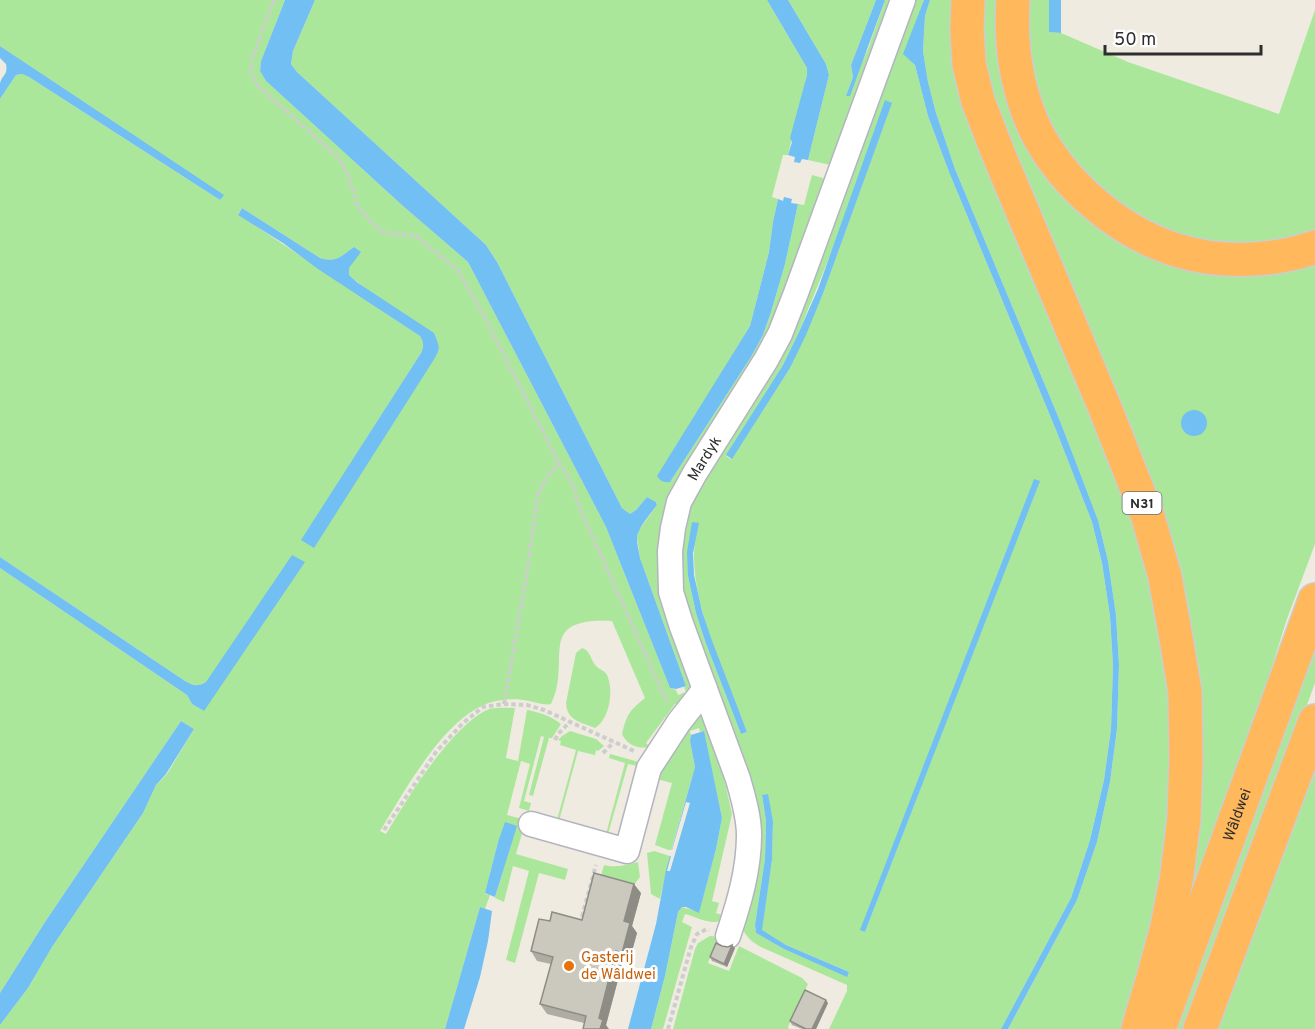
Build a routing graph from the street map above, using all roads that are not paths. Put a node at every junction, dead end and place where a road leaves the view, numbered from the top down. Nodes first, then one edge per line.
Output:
1 (903, 0) edge
2 (968, 0) edge
3 (1013, 0) edge
4 (1315, 247) edge
5 (1315, 600) edge
6 (705, 690) junction
7 (1315, 721) edge
8 (531, 824) dead end
9 (728, 936) road end
10 (1138, 1029) edge
11 (1159, 1029) edge
12 (1200, 1029) edge

1 - 6 street, Mardyk
2 - 10 highway, N31
3 - 4 highway
5 - 11 highway, Wâldwei
6 - 8 street
6 - 9 street, Mardyk
7 - 12 highway

